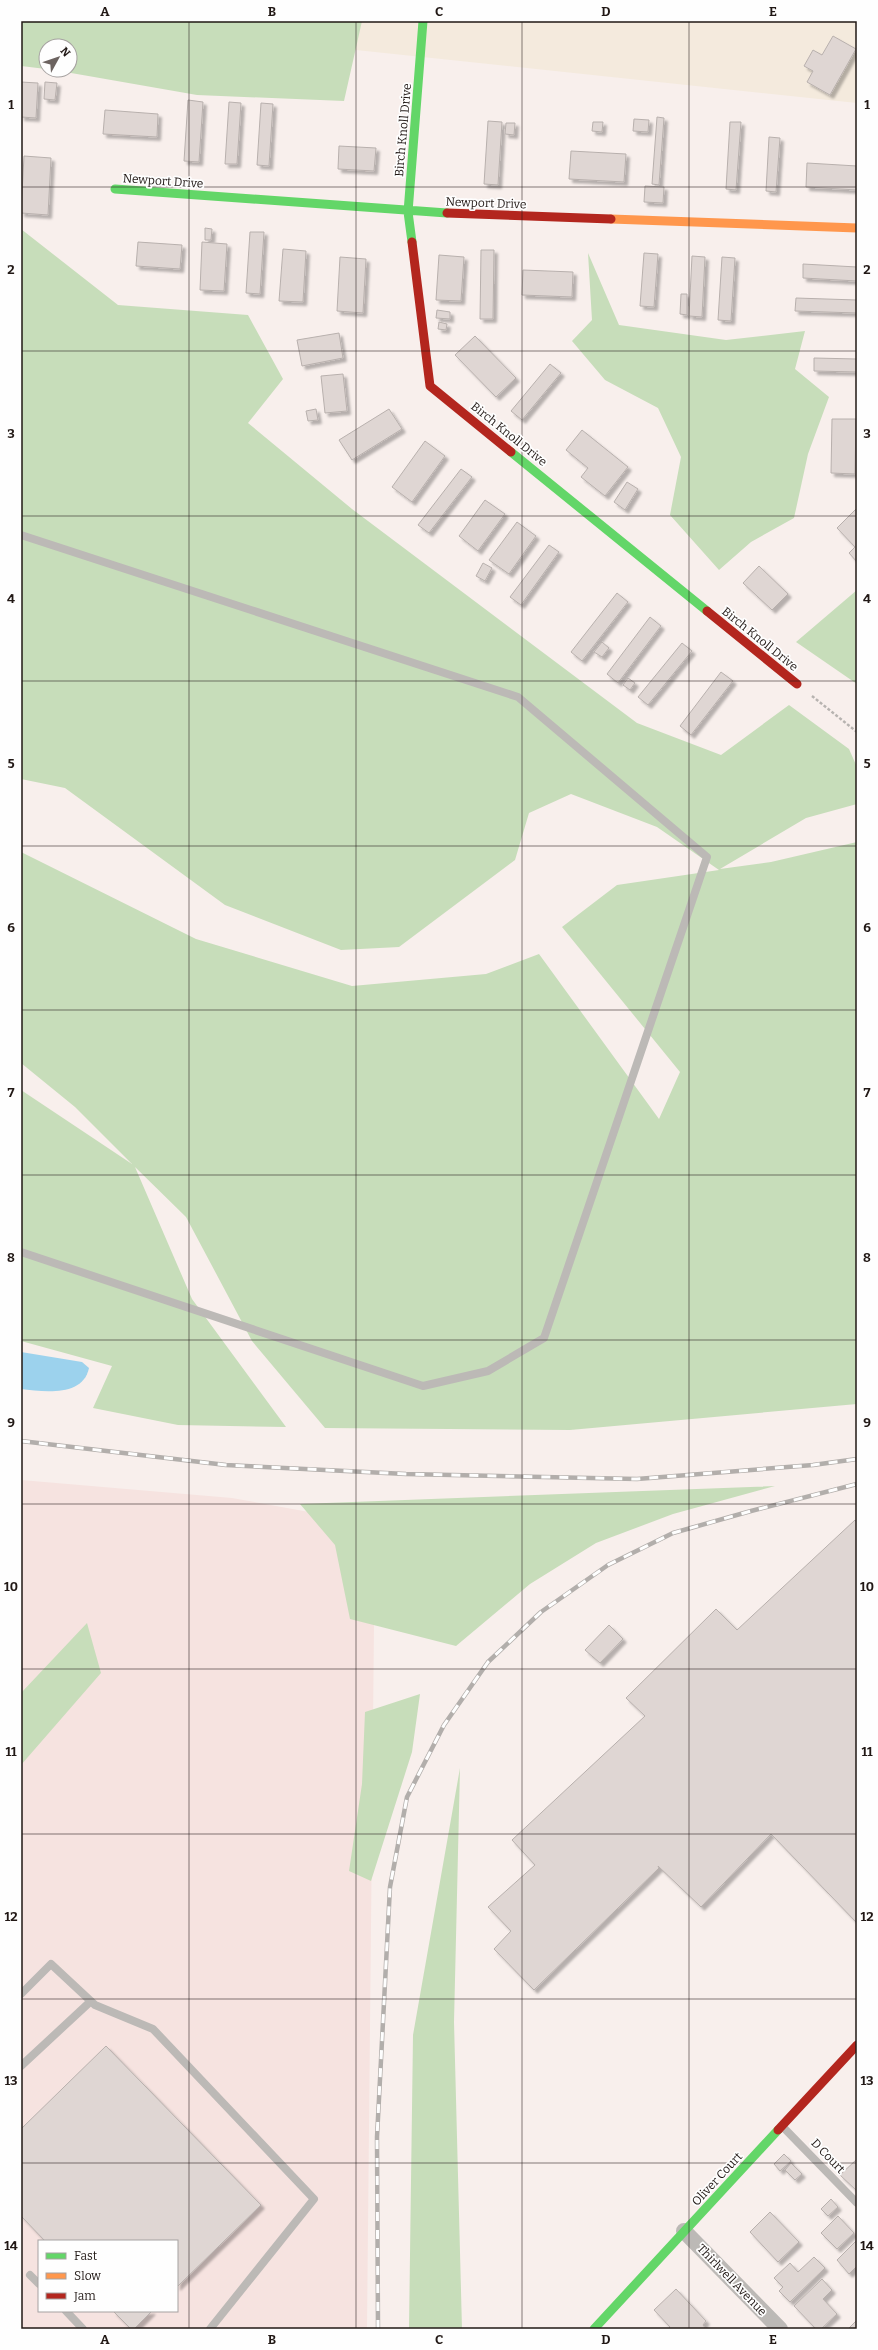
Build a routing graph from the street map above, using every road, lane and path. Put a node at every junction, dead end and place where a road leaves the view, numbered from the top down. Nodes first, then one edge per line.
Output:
1 (423, 21) edge
2 (115, 189) dead end
3 (408, 212) junction
4 (857, 228) edge
5 (21, 535) edge
6 (797, 684) joint
7 (857, 732) edge
8 (21, 1252) edge
9 (21, 1994) edge
10 (91, 2001) junction
11 (857, 2045) edge
12 (21, 2066) edge
13 (782, 2126) junction
14 (857, 2203) edge
15 (684, 2231) junction
16 (30, 2275) dead end
17 (38, 2283) edge
18 (67, 2312) edge
19 (83, 2329) edge
20 (210, 2329) edge
21 (594, 2329) edge
22 (780, 2329) edge

1 - 3 street, Birch Knoll Drive
2 - 3 street, Newport Drive
3 - 4 street, Newport Drive
3 - 6 street, Birch Knoll Drive
5 - 8 lane
6 - 7 path, Birch Knoll Drive
9 - 10 lane
10 - 12 lane
10 - 20 lane
11 - 13 street, Oliver Court
13 - 14 lane, D Court
13 - 15 street, Oliver Court
15 - 21 street, Oliver Court
15 - 22 street, Thirlwell Avenue
16 - 17 lane
18 - 19 lane

